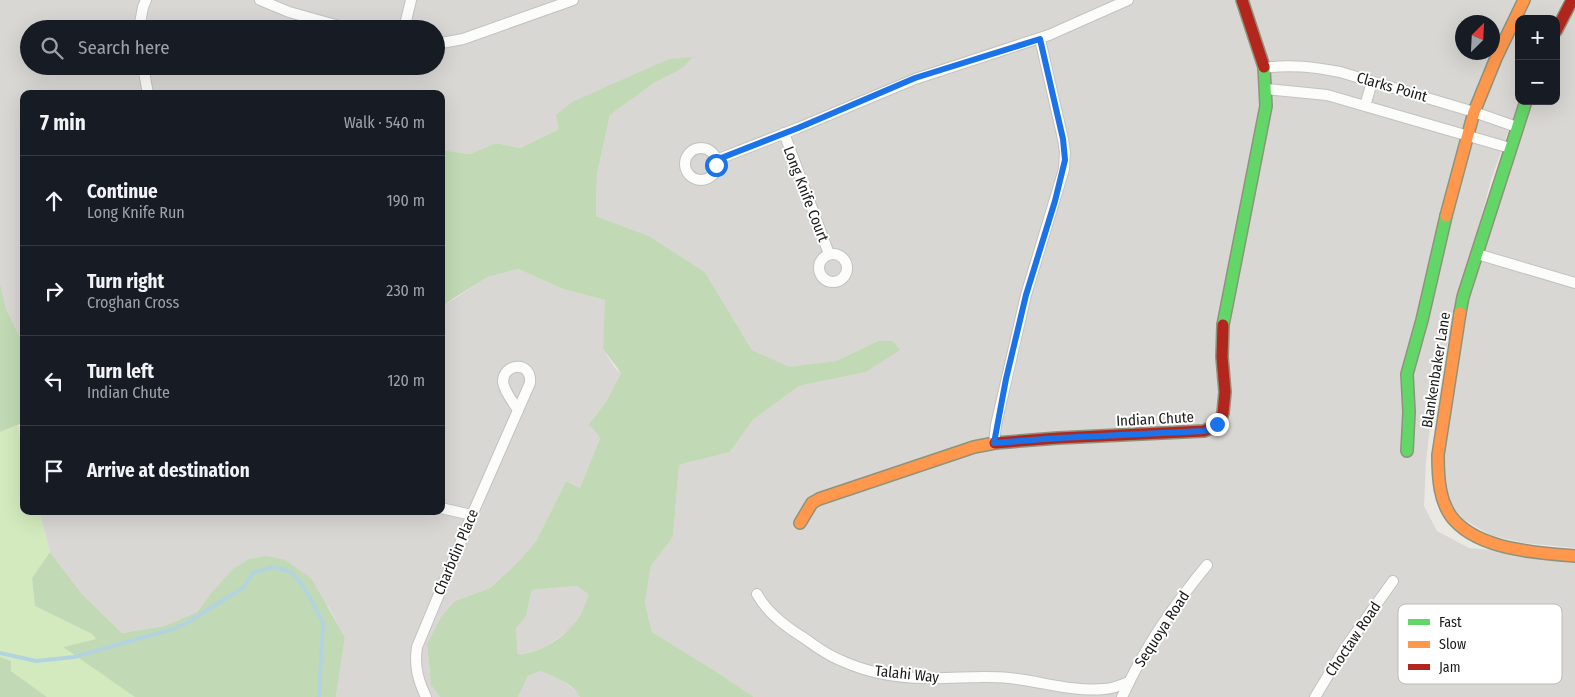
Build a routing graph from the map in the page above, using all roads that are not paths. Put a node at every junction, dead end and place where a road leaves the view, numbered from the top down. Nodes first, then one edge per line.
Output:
1 (146, 0) edge
2 (260, 0) edge
3 (411, 0) edge
4 (573, 0) edge
5 (1128, 0) edge
6 (1242, 0) edge
7 (1524, 0) edge
8 (1572, 0) edge
9 (141, 20) edge
10 (318, 20) edge
11 (406, 20) edge
12 (1560, 23) edge
13 (1040, 39) junction
14 (445, 42) edge
15 (1264, 68) junction
16 (144, 75) edge
17 (1372, 82) junction
18 (1266, 89) junction
19 (147, 90) edge
20 (1525, 105) edge
21 (1365, 106) junction
22 (1474, 112) junction
23 (1517, 127) junction
24 (784, 133) junction
25 (1467, 136) junction
26 (1510, 148) junction
27 (716, 160) dead end
28 (829, 254) dead end
29 (1476, 254) junction
30 (1575, 282) edge
31 (518, 410) dead end
32 (994, 443) junction
33 (1407, 452) dead end
34 (445, 509) edge
35 (472, 515) junction
36 (800, 523) dead end
37 (1575, 556) edge
38 (1207, 565) dead end
39 (1393, 581) dead end
40 (757, 594) dead end
41 (1129, 682) junction
42 (1082, 689) junction
43 (426, 697) edge
44 (1092, 697) edge
45 (1122, 697) edge
46 (1314, 697) edge

1 - 9 street
2 - 10 street
3 - 11 street
4 - 14 street
5 - 13 street
6 - 15 street, Indian Chute
7 - 22 street
8 - 12 street
13 - 24 street
13 - 32 street
15 - 17 street, Clarks Point
15 - 18 street, Indian Chute
16 - 19 street
17 - 21 street
17 - 22 street, Clarks Point
18 - 21 street, Clarks Point
18 - 32 street, Indian Chute
20 - 23 street, Blankenbaker Lane
21 - 25 street, Clarks Point
22 - 23 street, Clarks Point
22 - 25 street
23 - 26 street, Blankenbaker Lane
24 - 27 street
24 - 28 street, Long Knife Court
25 - 26 street, Clarks Point
25 - 33 street
26 - 29 street, Blankenbaker Lane
29 - 30 street
29 - 37 street, Blankenbaker Lane
31 - 35 street, Charbdin Place
32 - 36 street, Indian Chute
34 - 35 street
35 - 43 street, Charbdin Place
38 - 41 street, Sequoya Road
39 - 46 street, Choctaw Road
40 - 42 street, Talahi Way
41 - 42 street, Talahi Way
41 - 45 street, Sequoya Road
42 - 44 street, Talahi Way

